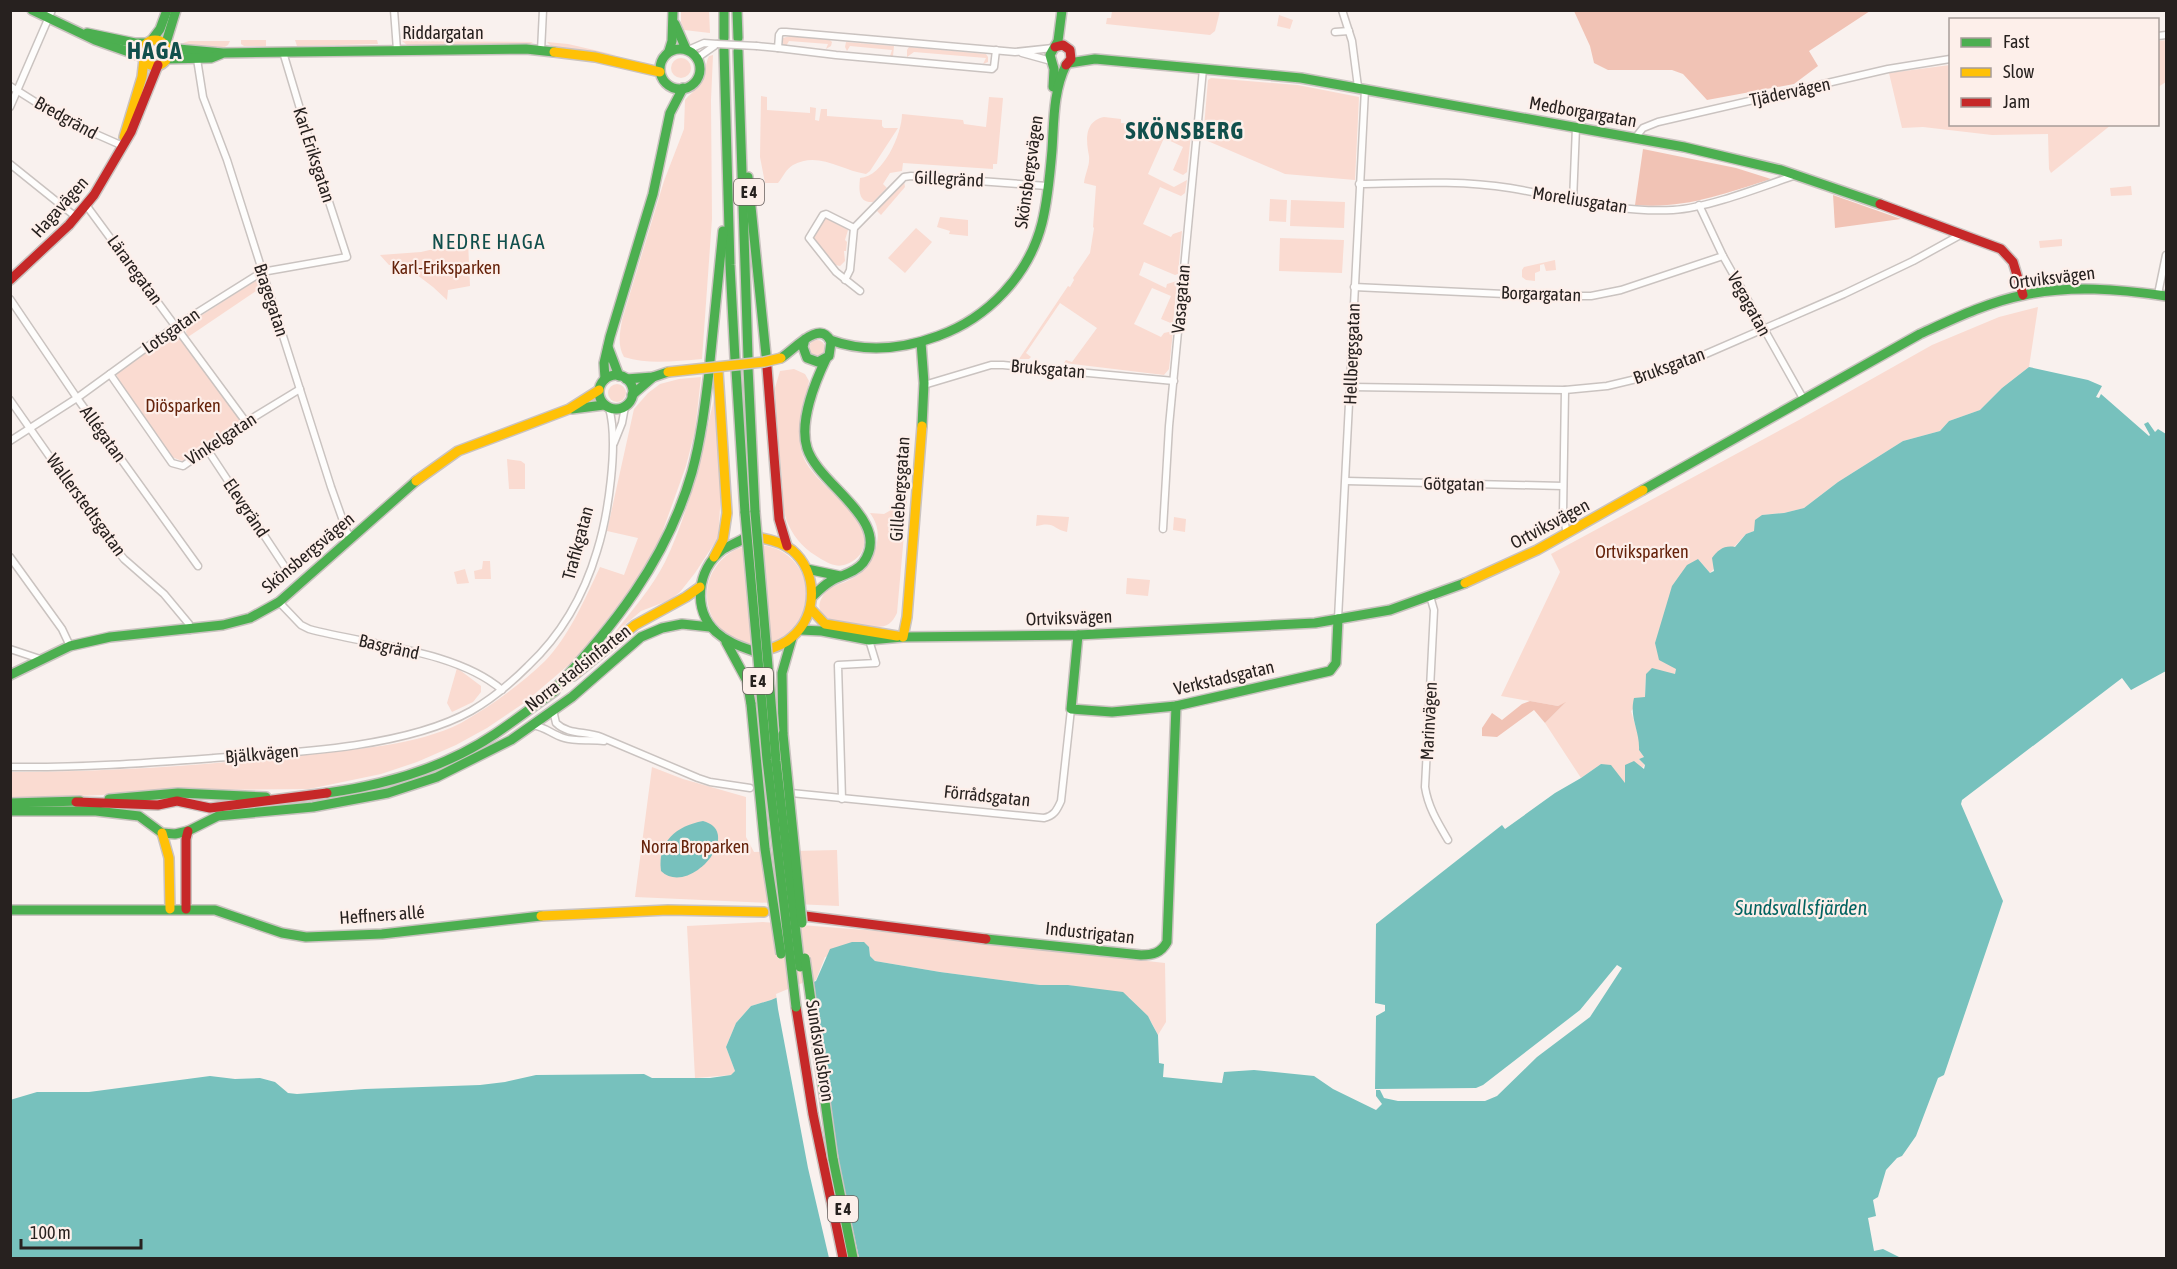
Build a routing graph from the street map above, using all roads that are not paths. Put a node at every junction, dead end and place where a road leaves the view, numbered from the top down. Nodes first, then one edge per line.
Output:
1 (32, 10) edge
2 (167, 10) edge
3 (176, 10) edge
4 (394, 10) edge
5 (543, 10) edge
6 (724, 10) edge
7 (737, 10) edge
8 (1063, 10) edge
9 (1342, 10) edge
10 (673, 14) edge
11 (51, 15) edge
12 (78, 31) junction
13 (1349, 31) junction
14 (1335, 32) dead end
15 (738, 38) dead end
16 (148, 42) junction
17 (722, 44) junction
18 (166, 47) junction
19 (1054, 47) junction
20 (778, 48) junction
21 (1068, 49) junction
22 (397, 50) junction
23 (687, 50) junction
24 (996, 50) junction
25 (541, 51) junction
26 (669, 51) junction
27 (738, 51) dead end
28 (283, 52) junction
29 (1015, 52) junction
30 (223, 53) junction
31 (700, 55) junction
32 (143, 58) junction
33 (197, 59) junction
34 (1095, 59) junction
35 (1949, 59) edge
36 (162, 62) junction
37 (1052, 62) junction
38 (1067, 64) junction
39 (1203, 69) junction
40 (660, 72) junction
41 (668, 85) junction
42 (10, 86) edge
43 (684, 88) junction
44 (1361, 88) junction
45 (18, 91) junction
46 (738, 95) junction
47 (1055, 102) junction
48 (10, 106) edge
49 (670, 113) junction
50 (1576, 127) junction
51 (1635, 138) junction
52 (123, 146) junction
53 (10, 164) edge
54 (1797, 175) junction
55 (727, 179) junction
56 (1359, 184) junction
57 (1047, 186) junction
58 (1573, 201) junction
59 (87, 205) junction
60 (1699, 205) junction
61 (75, 217) junction
62 (854, 228) junction
63 (1962, 234) junction
64 (2166, 255) edge
65 (1722, 256) junction
66 (347, 257) joint
67 (262, 272) junction
68 (12, 277) edge
69 (845, 280) junction
70 (1354, 287) junction
71 (860, 291) dead end
72 (2023, 295) junction
73 (2162, 295) edge
74 (10, 299) edge
75 (176, 326) junction
76 (1762, 328) junction
77 (805, 339) junction
78 (830, 340) junction
79 (921, 342) junction
80 (608, 347) junction
81 (859, 347) junction
82 (766, 355) dead end
83 (828, 356) junction
84 (748, 357) dead end
85 (808, 357) junction
86 (781, 358) junction
87 (735, 359) dead end
88 (714, 361) dead end
89 (767, 366) dead end
90 (748, 368) dead end
91 (736, 370) dead end
92 (110, 374) junction
93 (653, 376) junction
94 (622, 377) junction
95 (605, 379) junction
96 (1174, 381) junction
97 (924, 385) junction
98 (1351, 387) junction
99 (300, 389) junction
100 (599, 390) junction
101 (813, 390) junction
102 (1565, 390) junction
103 (632, 395) junction
104 (77, 398) junction
105 (10, 400) edge
106 (1804, 400) junction
107 (607, 406) junction
108 (625, 407) junction
109 (569, 409) junction
110 (246, 422) junction
111 (30, 428) junction
112 (10, 441) edge
113 (613, 447) junction
114 (207, 450) junction
115 (1346, 481) junction
116 (1563, 486) junction
117 (750, 512) junction
118 (1163, 529) dead end
119 (1567, 534) junction
120 (761, 538) dead end
121 (352, 539) junction
122 (743, 539) dead end
123 (787, 546) junction
124 (10, 557) edge
125 (714, 557) junction
126 (198, 566) dead end
127 (285, 567) dead end
128 (807, 569) junction
129 (840, 576) junction
130 (700, 587) junction
131 (813, 596) junction
132 (1430, 596) junction
133 (279, 603) junction
134 (811, 609) junction
135 (1338, 619) junction
136 (710, 627) junction
137 (190, 630) junction
138 (800, 630) junction
139 (1078, 635) junction
140 (903, 637) junction
141 (792, 638) junction
142 (869, 640) junction
143 (726, 642) junction
144 (70, 645) junction
145 (10, 649) edge
146 (767, 650) dead end
147 (753, 651) dead end
148 (40, 659) junction
149 (10, 675) edge
150 (502, 690) junction
151 (550, 694) junction
152 (1176, 706) junction
153 (1071, 709) junction
154 (553, 710) junction
155 (532, 725) junction
156 (613, 743) junction
157 (10, 767) edge
158 (750, 788) dead end
159 (790, 793) dead end
160 (292, 798) junction
161 (842, 799) junction
162 (76, 802) junction
163 (10, 803) edge
164 (158, 805) junction
165 (198, 807) junction
166 (10, 812) edge
167 (192, 829) junction
168 (158, 830) junction
169 (1448, 840) dead end
170 (170, 909) junction
171 (186, 909) junction
172 (10, 910) edge
173 (762, 912) dead end
174 (805, 916) dead end
175 (796, 1007) junction
176 (833, 1159) junction
177 (843, 1258) edge
178 (853, 1258) edge

1 - 11 main road
2 - 16 main road
3 - 18 main road
4 - 22 street
5 - 25 street
6 - 17 main road, E 4
7 - 15 main road
8 - 19 main road
8 - 21 main road
9 - 13 street, Hellbergsgatan
10 - 23 main road
10 - 26 main road
11 - 12 main road
11 - 45 street
12 - 16 main road
12 - 32 main road
13 - 14 street
13 - 44 street, Hellbergsgatan
16 - 18 main road
16 - 32 main road
17 - 20 street, bridge
17 - 23 street
17 - 31 street
17 - 55 main road, E 4
18 - 30 main road, Riddargatan
18 - 36 main road
19 - 21 main road
19 - 29 street
19 - 37 main road
20 - 24 street
20 - 24 street
21 - 34 main road, Medborgargatan
21 - 38 main road
22 - 25 main road, Riddargatan
22 - 28 main road, Riddargatan
23 - 26 main road
23 - 31 main road
24 - 29 street
25 - 40 main road, Riddargatan
26 - 40 main road
27 - 46 main road, E 4
28 - 30 main road, Riddargatan
28 - 66 street, Karl Eriksgatan
29 - 37 street
30 - 33 main road, Riddargatan
31 - 43 main road
32 - 36 main road
32 - 52 main road, Hagavägen
33 - 36 main road, Riddargatan
33 - 67 street, Bragegatan
34 - 38 main road, Medborgargatan
34 - 39 main road, Medborgargatan
35 - 51 street, Tjädervägen
36 - 52 main road, Hagavägen
37 - 38 main road
37 - 47 main road, Skönsbergsvägen
38 - 47 main road, Skönsbergsvägen
39 - 44 main road, Medborgargatan
39 - 96 street, Vasagatan
40 - 41 main road
41 - 43 main road
41 - 49 main road
42 - 45 street, Bredgränd
43 - 49 main road
44 - 50 main road, Medborgargatan
44 - 56 street, Hellbergsgatan
45 - 48 street
45 - 52 street, Bredgränd
46 - 82 main road, E 4
46 - 84 main road, E 4
47 - 57 main road, Skönsbergsvägen
49 - 80 main road
50 - 51 main road, Medborgargatan
50 - 58 street
51 - 54 main road, Medborgargatan
52 - 59 main road, Hagavägen
53 - 61 street
54 - 60 street, Moreliusgatan
54 - 63 main road, Medborgargatan
55 - 87 main road, E 4
55 - 88 main road, E 4
56 - 58 street, Moreliusgatan
56 - 70 street, Hellbergsgatan
57 - 62 street, Gillegränd
57 - 79 main road, Skönsbergsvägen
58 - 60 street, Moreliusgatan
59 - 61 main road, Hagavägen
59 - 75 street, Läraregatan
60 - 65 street, Vegagatan
61 - 68 main road, Hagavägen
62 - 69 street
62 - 69 street
63 - 72 main road, Medborgargatan
63 - 76 street, Bruksgatan
64 - 73 street
65 - 70 street, Borgargatan
65 - 76 street, Vegagatan
66 - 67 street, Lotsgatan
67 - 75 street, Lotsgatan
67 - 99 street, Bragegatan
69 - 71 street
70 - 98 street, Hellbergsgatan
72 - 73 main road, Ortviksvägen
72 - 106 main road, Ortviksvägen
74 - 104 street, Allégatan
75 - 92 street, Lotsgatan
75 - 110 street, Läraregatan
76 - 102 street, Bruksgatan
76 - 106 street, Vegagatan
77 - 78 main road
77 - 85 main road
77 - 86 main road
78 - 81 main road, Skönsbergsvägen
78 - 83 main road
79 - 81 main road, Skönsbergsvägen
79 - 97 main road, Gillebergsgatan
80 - 94 main road
80 - 95 main road
81 - 83 main road, Skönsbergsvägen
83 - 85 main road
83 - 101 main road
85 - 86 main road
85 - 101 main road
86 - 93 main road, bridge
89 - 123 main road
90 - 117 main road, E 4
91 - 117 main road, E 4
92 - 104 street, Lotsgatan
92 - 114 street, Vinkelgatan
93 - 94 main road
93 - 103 main road
94 - 95 main road
94 - 103 main road
95 - 100 main road
96 - 97 street, Bruksgatan
96 - 118 street, Vasagatan
97 - 140 main road, Gillebergsgatan
98 - 102 street, Bruksgatan
98 - 115 street, Hellbergsgatan
99 - 110 street, Vinkelgatan
99 - 121 street, Bragegatan
100 - 107 main road
100 - 109 main road, Skönsbergsvägen
101 - 129 main road
102 - 116 street
103 - 108 main road
104 - 111 street, Lotsgatan
104 - 126 street, Allégatan
105 - 111 street, Wallerstedtsgatan
106 - 119 main road, Ortviksvägen
107 - 108 main road
107 - 109 main road, Skönsbergsvägen
107 - 113 street, Trafikgatan
108 - 113 street, Trafikgatan
109 - 121 main road, Skönsbergsvägen
110 - 114 street, Vinkelgatan
111 - 112 street, Lotsgatan
111 - 137 street, Wallerstedtsgatan
113 - 150 street, Trafikgatan
114 - 127 street, Elevgränd
115 - 116 street, Götgatan
115 - 135 street, Hellbergsgatan
116 - 119 street
117 - 175 main road, Sundsvallsbron / E 4, bridge
117 - 176 main road, Sundsvallsbron / E 4, bridge
119 - 132 main road, Ortviksvägen
120 - 123 main road
121 - 133 main road, Skönsbergsvägen
122 - 125 main road
123 - 128 main road
124 - 144 street
125 - 130 main road
125 - 151 main road
128 - 129 main road
128 - 131 main road
129 - 131 main road
130 - 136 main road
130 - 151 main road, Norra stadsinfarten
131 - 134 main road
132 - 135 main road, Ortviksvägen
132 - 169 street, Marinvägen
133 - 137 main road, Skönsbergsvägen
133 - 150 street, Basgränd
134 - 138 main road
134 - 140 main road, Ortviksvägen
135 - 139 main road, Ortviksvägen
135 - 152 main road, Verkstadsgatan
136 - 143 main road
136 - 154 main road, Norra stadsinfarten
137 - 144 main road, Skönsbergsvägen
138 - 141 main road
138 - 142 main road, Ortviksvägen
139 - 140 main road, Ortviksvägen
139 - 153 main road, Förrådsgatan
140 - 142 main road, Ortviksvägen
141 - 146 main road
141 - 176 main road, E 4, bridge
142 - 161 street
143 - 147 main road
143 - 175 main road, E 4, bridge
144 - 148 main road, Skönsbergsvägen
145 - 148 street
148 - 149 main road, Skönsbergsvägen
150 - 157 street, Bjälkvägen
151 - 160 main road, Norra stadsinfarten
152 - 153 main road, Verkstadsgatan
152 - 174 main road, Industrigatan
153 - 161 street, Förrådsgatan
154 - 155 main road, Norra stadsinfarten
154 - 156 street
155 - 156 street
155 - 167 main road, Norra stadsinfarten
156 - 158 street
159 - 161 street, Förrådsgatan
160 - 162 main road, Norra stadsinfarten
160 - 165 main road, Norra stadsinfarten
162 - 163 main road, Norra stadsinfarten
162 - 164 main road, Norra stadsinfarten
164 - 165 main road, Norra stadsinfarten
164 - 168 main road
165 - 167 main road
166 - 168 main road, Norra stadsinfarten
167 - 168 main road, Norra stadsinfarten
167 - 171 main road
168 - 170 main road
170 - 171 main road, Heffners allé
170 - 172 main road, Heffners allé
171 - 173 main road, Heffners allé
175 - 177 main road, Sundsvallsbron / E 4
176 - 178 main road, Sundsvallsbron / E 4

